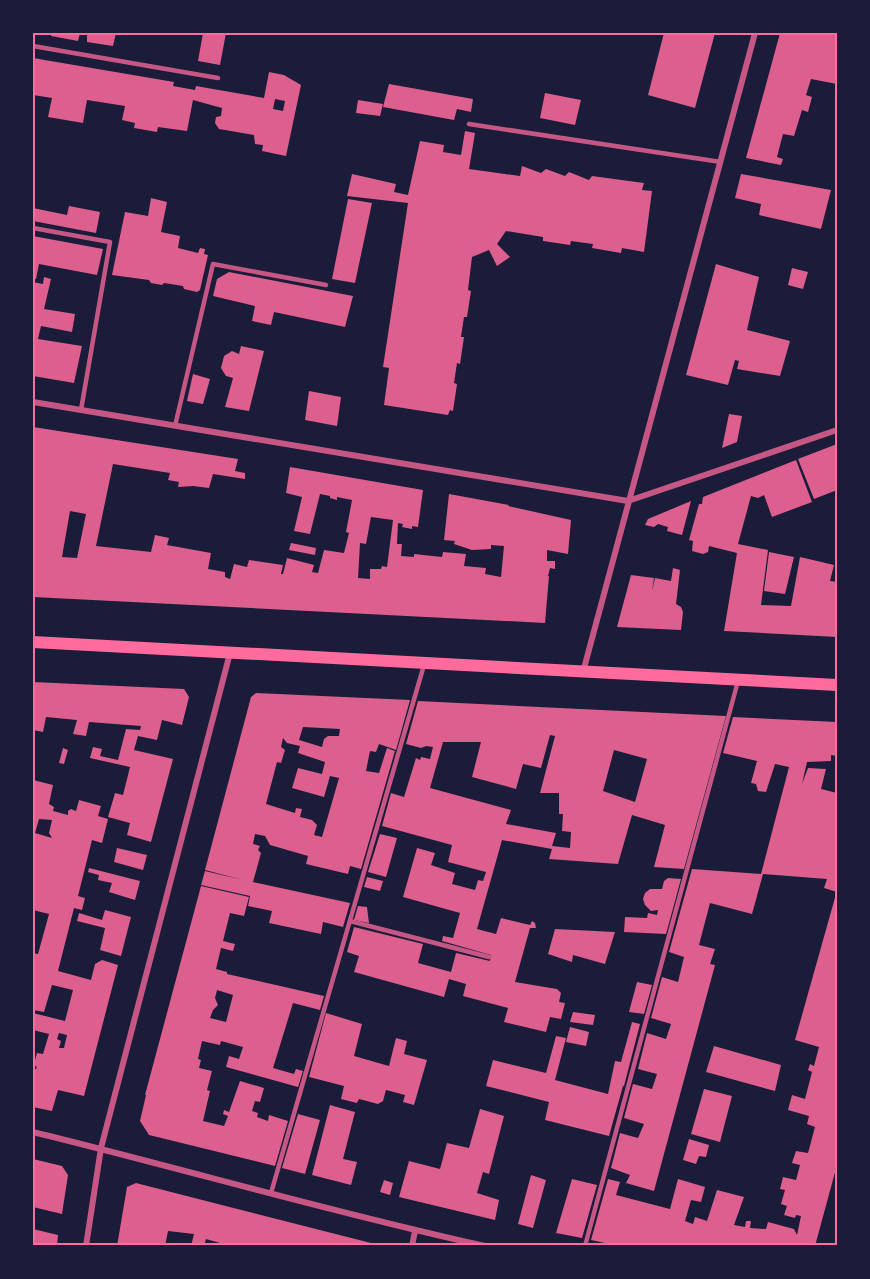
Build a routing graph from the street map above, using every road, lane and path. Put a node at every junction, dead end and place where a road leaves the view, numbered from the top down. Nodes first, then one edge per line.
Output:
1 (755, 33) edge
2 (33, 46) edge
3 (218, 78) dead end
4 (469, 124) dead end
5 (721, 162) junction
6 (33, 228) edge
7 (326, 285) dead end
8 (33, 402) edge
9 (81, 410) junction
10 (175, 426) junction
11 (837, 430) edge
12 (628, 501) junction
13 (33, 642) edge
14 (230, 653) junction
15 (425, 663) junction
16 (583, 672) junction
17 (739, 679) junction
18 (837, 685) edge
19 (350, 921) junction
20 (489, 957) dead end
21 (33, 1132) edge
22 (101, 1148) junction
23 (271, 1193) junction
24 (415, 1231) junction
25 (86, 1246) edge
26 (412, 1246) edge
27 (486, 1246) edge
28 (585, 1246) edge

1 - 5 street
2 - 3 lane
4 - 5 lane
5 - 12 street
6 - 9 lane
7 - 10 lane
8 - 9 street
9 - 10 street
10 - 12 street
11 - 12 street
12 - 16 street
13 - 14 main road
14 - 15 main road
14 - 22 street
15 - 16 main road
15 - 19 lane
16 - 17 main road
17 - 18 main road
17 - 28 lane
19 - 20 lane
19 - 23 lane
21 - 22 street
22 - 23 street
22 - 25 street
23 - 24 street
24 - 26 street
24 - 27 street

